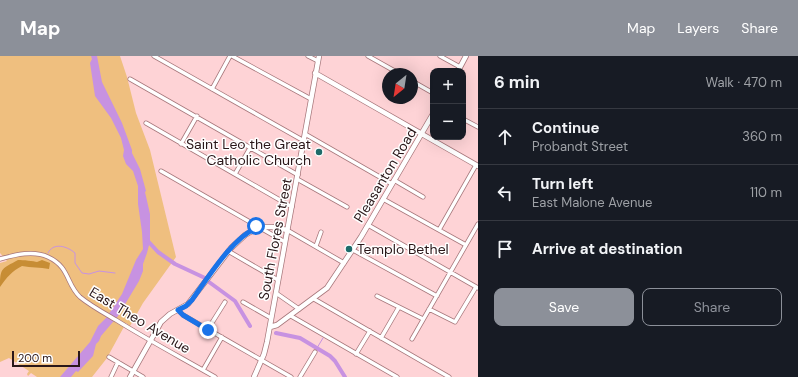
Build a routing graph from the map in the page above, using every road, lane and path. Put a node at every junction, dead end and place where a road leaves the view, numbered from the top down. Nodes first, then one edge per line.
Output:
1 (154, 56) edge
2 (231, 56) edge
3 (308, 56) edge
4 (368, 56) edge
5 (440, 56) edge
6 (466, 56) edge
7 (318, 59) edge
8 (389, 68) edge
9 (458, 68) edge
10 (460, 68) edge
11 (316, 73) junction
12 (130, 78) dead end
13 (418, 84) edge
14 (212, 89) junction
15 (430, 90) edge
16 (311, 99) junction
17 (197, 116) junction
18 (430, 119) edge
19 (466, 121) edge
20 (146, 123) dead end
21 (478, 127) edge
22 (305, 134) junction
23 (422, 134) junction
24 (304, 141) junction
25 (181, 144) junction
26 (250, 148) junction
27 (477, 166) edge
28 (161, 171) dead end
29 (235, 174) junction
30 (298, 177) junction
31 (393, 182) junction
32 (423, 197) dead end
33 (383, 199) junction
34 (292, 207) junction
35 (347, 207) dead end
36 (478, 224) edge
37 (368, 225) junction
38 (259, 227) junction
39 (288, 230) junction
40 (438, 230) junction
41 (321, 232) dead end
42 (285, 242) junction
43 (466, 245) junction
44 (316, 246) junction
45 (353, 250) junction
46 (228, 251) junction
47 (0, 259) edge
48 (344, 263) junction
49 (450, 272) junction
50 (278, 280) junction
51 (477, 287) edge
52 (276, 293) junction
53 (377, 296) dead end
54 (437, 296) junction
55 (314, 299) junction
56 (225, 302) dead end
57 (243, 302) dead end
58 (399, 307) junction
59 (429, 308) junction
60 (178, 310) junction
61 (299, 310) junction
62 (291, 316) junction
63 (271, 318) junction
64 (423, 319) junction
65 (270, 327) junction
66 (208, 330) junction
67 (370, 331) junction
68 (222, 337) junction
69 (381, 338) junction
70 (412, 339) dead end
71 (151, 340) junction
72 (315, 352) dead end
73 (356, 354) junction
74 (109, 357) dead end
75 (262, 360) junction
76 (118, 362) junction
77 (203, 370) junction
78 (133, 371) junction
79 (111, 377) edge
80 (130, 377) edge
81 (143, 377) edge
82 (215, 377) edge
83 (254, 377) edge
84 (291, 377) edge
85 (300, 377) edge
86 (397, 377) edge
87 (448, 377) edge

1 - 14 street
2 - 14 street
2 - 16 street
3 - 7 street
4 - 8 street
5 - 9 street
6 - 10 main road
7 - 11 main road, South Flores Street
11 - 16 main road, South Flores Street
11 - 23 main road
12 - 17 street
13 - 15 street
14 - 24 street
16 - 22 main road, South Flores Street
17 - 25 street
17 - 26 street
18 - 23 main road, Pleasanton Road
19 - 21 street
20 - 25 street
22 - 24 main road, South Flores Street
22 - 31 street
23 - 27 main road
23 - 31 main road, Pleasanton Road
24 - 30 main road, South Flores Street
25 - 29 street
26 - 29 street
26 - 30 street
27 - 40 street
28 - 38 street
29 - 34 street
30 - 34 main road, South Flores Street
30 - 35 street
31 - 32 street
31 - 33 main road, Pleasanton Road
33 - 37 main road, Pleasanton Road
33 - 40 street
34 - 39 main road, South Flores Street
36 - 43 street
37 - 45 main road, Pleasanton Road
37 - 49 street
38 - 39 main road
38 - 42 street
38 - 46 main road
39 - 42 main road, South Flores Street
39 - 44 street
40 - 43 street
41 - 44 street
42 - 50 main road, South Flores Street
43 - 49 street
44 - 48 street
45 - 48 main road, Pleasanton Road
45 - 54 street
46 - 50 street
46 - 60 main road
47 - 71 street, East Theo Avenue
48 - 55 main road, Pleasanton Road
49 - 51 street
49 - 54 street
50 - 52 main road, South Flores Street
51 - 59 street
52 - 61 street
52 - 63 main road, South Flores Street
53 - 58 street
54 - 59 street
55 - 61 main road, Pleasanton Road
55 - 67 street
56 - 66 street
57 - 63 street
58 - 64 street
58 - 69 street
59 - 64 street
60 - 66 street
60 - 71 main road
61 - 62 main road, Pleasanton Road
62 - 65 main road, Pleasanton Road
62 - 73 street
63 - 65 main road, South Flores Street
64 - 70 street
65 - 75 main road, South Flores Street
66 - 68 street
67 - 69 street
67 - 73 street
68 - 75 street
68 - 77 street
69 - 87 street
71 - 77 street, East Theo Avenue
71 - 78 main road
72 - 85 street
73 - 86 street
74 - 76 street
75 - 83 main road, South Flores Street
75 - 84 street
76 - 78 street
76 - 79 street
77 - 82 street, East Theo Avenue
78 - 80 main road
78 - 81 street

